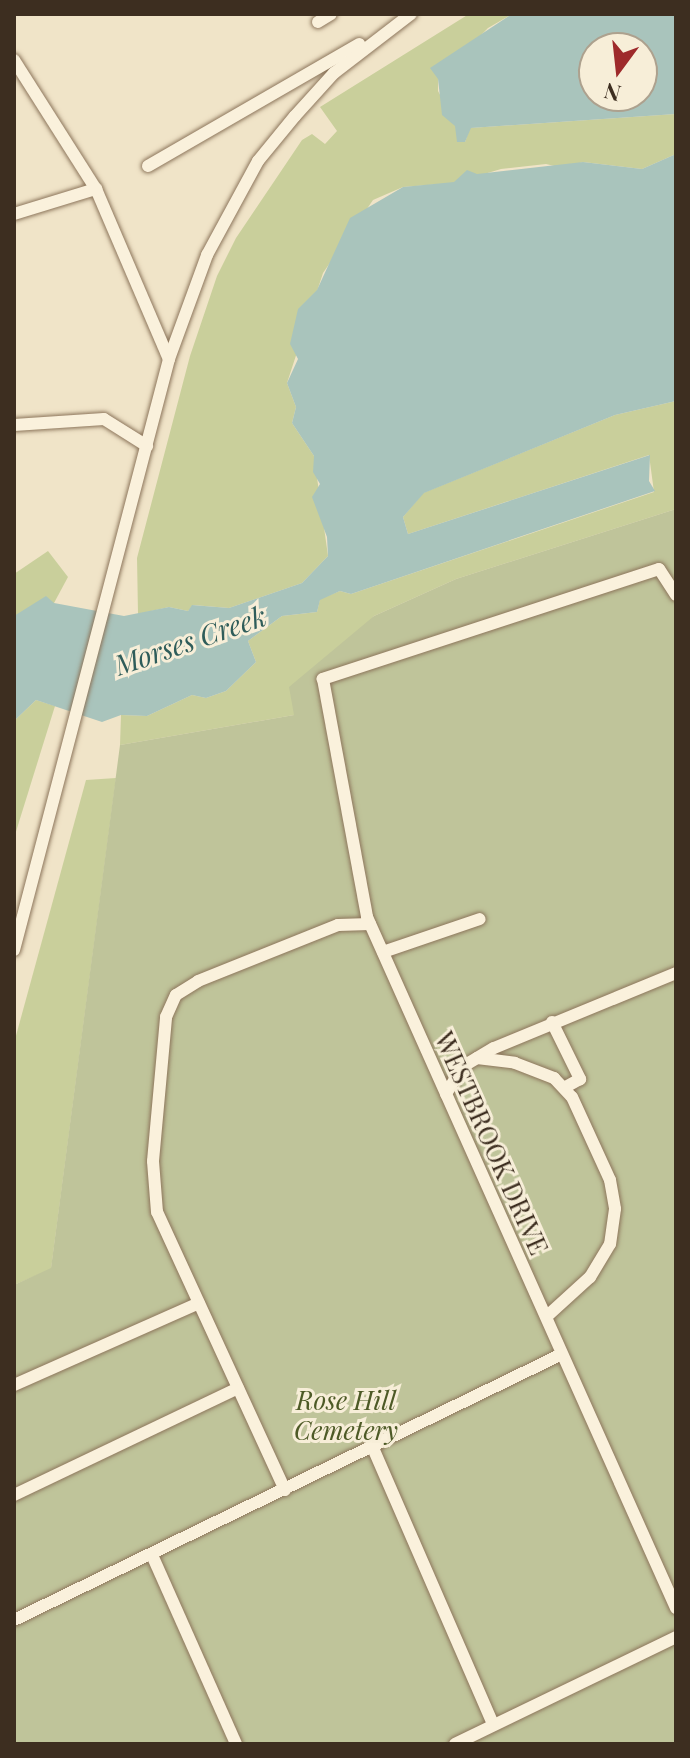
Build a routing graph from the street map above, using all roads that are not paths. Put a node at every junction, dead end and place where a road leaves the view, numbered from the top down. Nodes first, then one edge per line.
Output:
1 (331, 14) edge
2 (410, 14) edge
3 (318, 22) dead end
4 (14, 60) edge
5 (148, 166) dead end
6 (96, 189) junction
7 (14, 214) edge
8 (169, 359) junction
9 (14, 425) edge
10 (147, 446) junction
11 (676, 595) edge
12 (480, 919) dead end
13 (370, 924) junction
14 (14, 950) edge
15 (383, 952) junction
16 (676, 973) edge
17 (552, 1022) junction
18 (477, 1058) junction
19 (564, 1088) junction
20 (446, 1094) junction
21 (199, 1303) junction
22 (546, 1317) junction
23 (562, 1354) junction
24 (14, 1385) edge
25 (238, 1388) junction
26 (373, 1448) junction
27 (285, 1490) junction
28 (14, 1495) edge
29 (152, 1555) junction
30 (676, 1608) edge
31 (14, 1620) edge
32 (676, 1637) edge
33 (493, 1724) junction
34 (236, 1744) edge
35 (455, 1744) edge

1 - 3 lane
2 - 5 lane
2 - 8 lane
4 - 6 lane
6 - 7 lane
6 - 8 lane
8 - 10 lane
9 - 10 lane
10 - 14 lane
11 - 13 lane, WESTBROOK DRIVE
12 - 15 lane
13 - 15 lane, WESTBROOK DRIVE
13 - 21 lane
15 - 20 lane, WESTBROOK DRIVE
16 - 17 lane
17 - 18 lane
17 - 19 lane
18 - 19 lane
18 - 20 lane
19 - 22 lane
20 - 22 lane, WESTBROOK DRIVE
21 - 24 lane
21 - 25 lane
22 - 23 lane, WESTBROOK DRIVE
23 - 26 lane
23 - 30 lane, WESTBROOK DRIVE
25 - 27 lane
25 - 28 lane
26 - 27 lane
26 - 33 lane
27 - 29 lane
29 - 31 lane
29 - 34 lane
32 - 33 lane
33 - 35 lane

